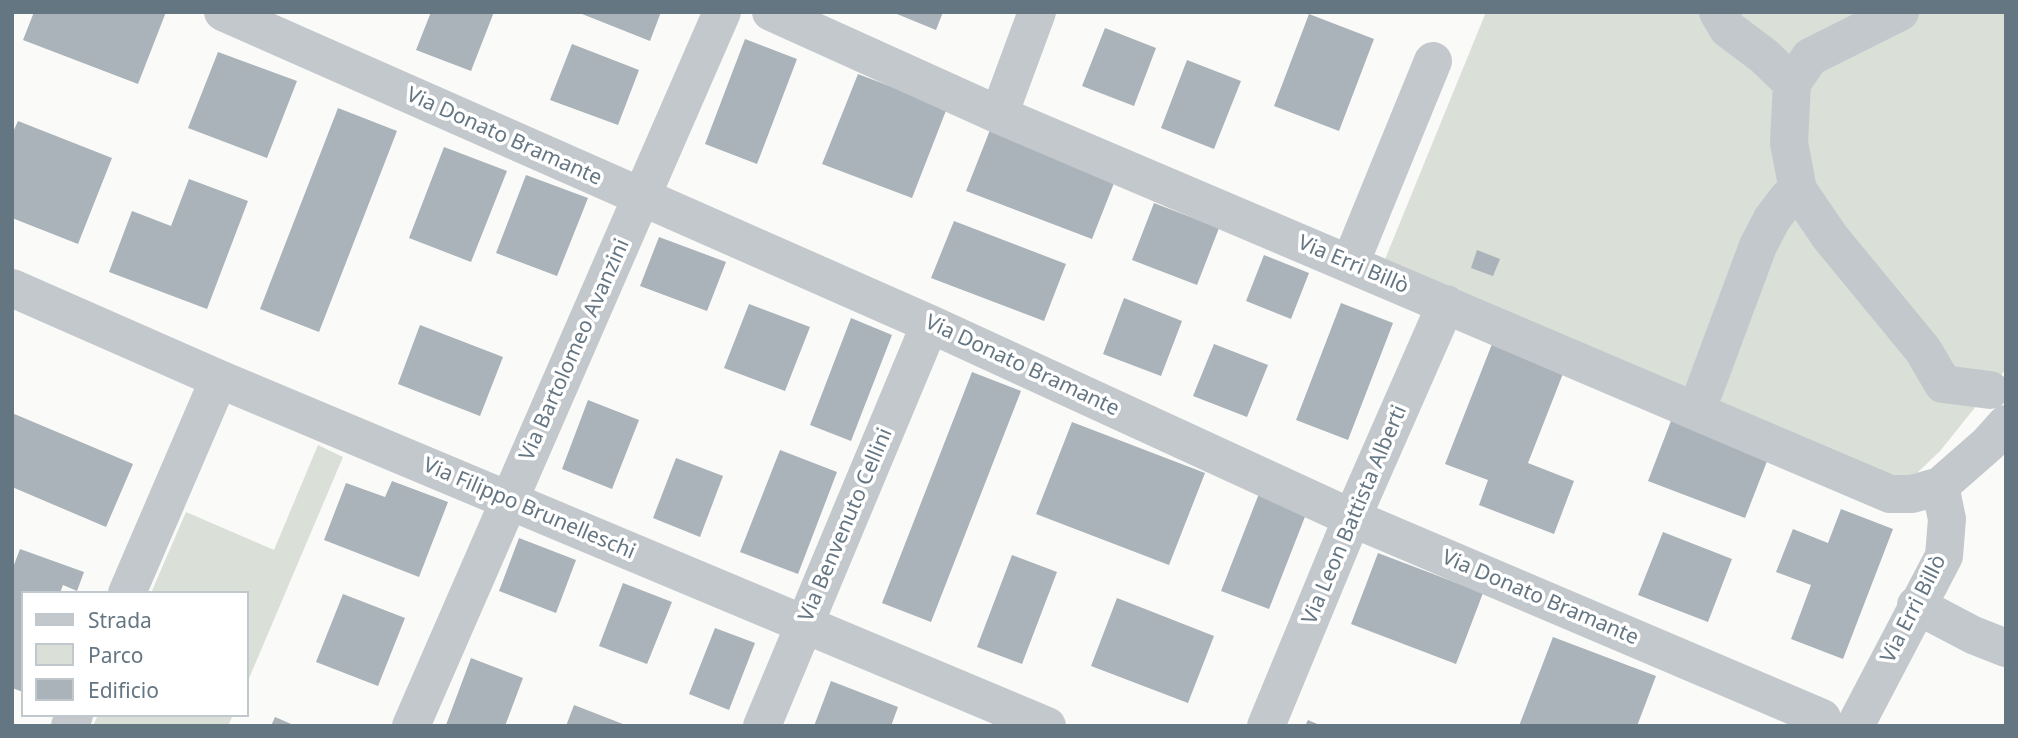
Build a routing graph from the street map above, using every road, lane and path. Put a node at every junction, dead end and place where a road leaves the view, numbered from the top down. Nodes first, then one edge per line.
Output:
1 (223, 12) edge
2 (722, 12) edge
3 (1037, 12) edge
4 (1718, 12) edge
5 (1900, 12) edge
6 (782, 15) edge
7 (1433, 61) dead end
8 (1792, 83) junction
9 (999, 115) junction
10 (1798, 190) junction
11 (641, 198) junction
12 (1350, 264) junction
13 (12, 288) edge
14 (1446, 304) junction
15 (930, 324) junction
16 (219, 379) junction
17 (1990, 390) dead end
18 (1704, 391) dead end
19 (2006, 424) edge
20 (1940, 486) junction
21 (509, 500) junction
22 (1352, 518) junction
23 (128, 591) edge
24 (1916, 605) junction
25 (804, 624) junction
26 (2006, 648) edge
27 (1839, 722) edge
28 (411, 726) edge
29 (762, 726) edge
30 (1046, 726) edge
31 (1266, 726) edge

1 - 11 street, Via Donato Bramante
2 - 11 street, Via Bartolomeo Avanzini
3 - 9 street
4 - 8 street
5 - 8 street
6 - 9 street, Via Erri Billò
7 - 12 street
8 - 10 street
9 - 12 street, Via Erri Billò
10 - 17 street
10 - 18 street
11 - 15 street, Via Donato Bramante
11 - 21 street, Via Bartolomeo Avanzini
12 - 14 street, Via Erri Billò
13 - 16 street, Via Filippo Brunelleschi
14 - 20 street, Via Erri Billò
14 - 22 street, Via Leon Battista Alberti
15 - 22 street, Via Donato Bramante
15 - 25 street, Via Benvenuto Cellini
16 - 21 street, Via Filippo Brunelleschi
16 - 23 street
19 - 20 street, Via Erri Billò
20 - 24 street, Via Erri Billò
21 - 25 street, Via Filippo Brunelleschi
21 - 28 street, Via Bartolomeo Avanzini
22 - 27 street, Via Donato Bramante
22 - 31 street, Via Leon Battista Alberti
24 - 26 street
24 - 27 street, Via Erri Billò
25 - 29 street, Via Benvenuto Cellini
25 - 30 street, Via Filippo Brunelleschi

